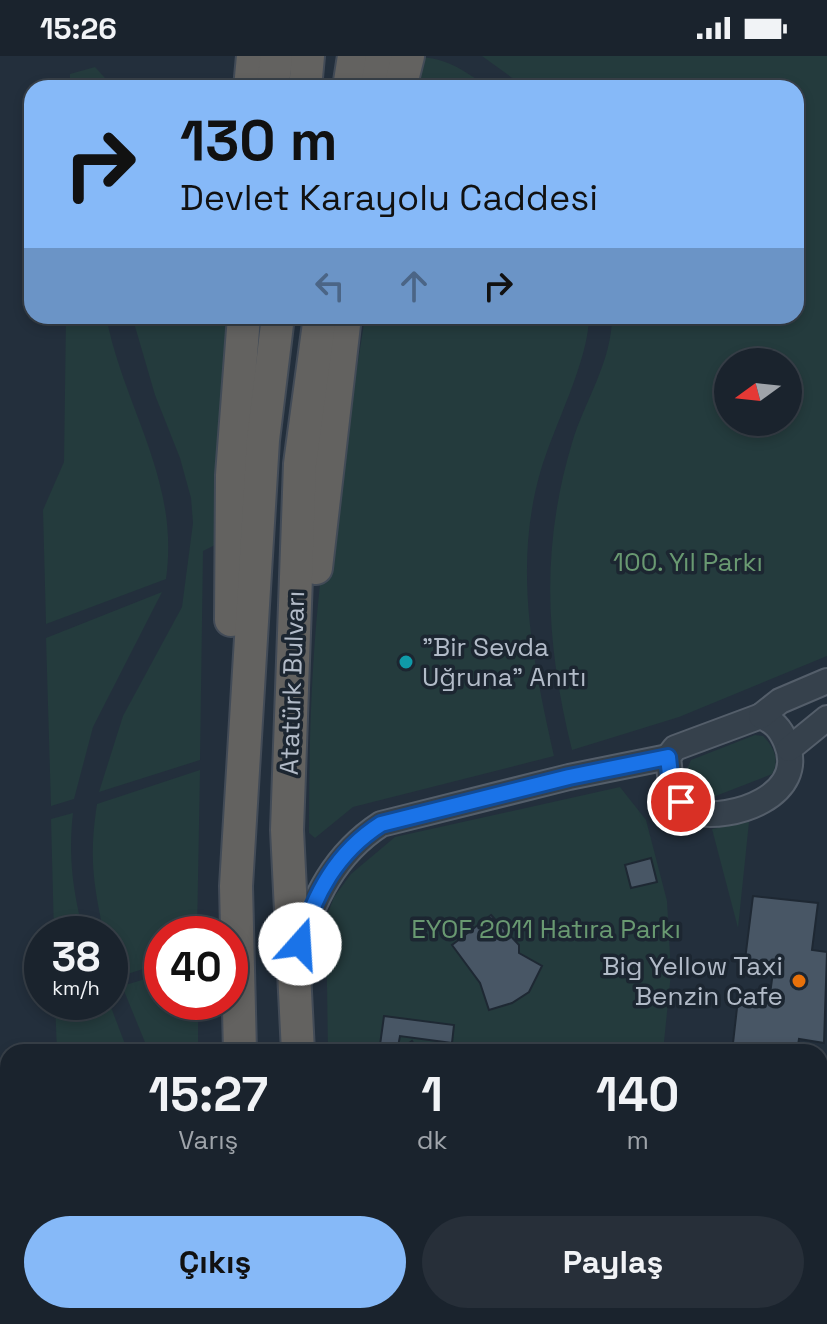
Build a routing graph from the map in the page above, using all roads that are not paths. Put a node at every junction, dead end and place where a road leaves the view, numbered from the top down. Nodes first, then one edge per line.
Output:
1 (308, 56) edge
2 (376, 62) edge
3 (306, 80) edge
4 (357, 80) edge
5 (393, 80) edge
6 (243, 324) edge
7 (277, 324) edge
8 (319, 324) edge
9 (344, 324) edge
10 (827, 681) edge
11 (761, 716) junction
12 (827, 718) edge
13 (789, 749) junction
14 (668, 757) junction
15 (287, 830) junction
16 (236, 886) junction
17 (294, 969) junction
18 (240, 1044) edge
19 (298, 1044) edge

1 - 3 highway
2 - 4 highway
2 - 5 highway
6 - 16 highway
7 - 16 highway, Atatürk Bulvarı
8 - 15 highway, Atatürk Bulvarı
9 - 15 highway
10 - 11 street
11 - 13 street
11 - 14 street
12 - 13 street
13 - 14 street
14 - 17 street
15 - 17 highway, Atatürk Bulvarı
16 - 18 highway, Atatürk Bulvarı
17 - 19 highway, Atatürk Bulvarı

